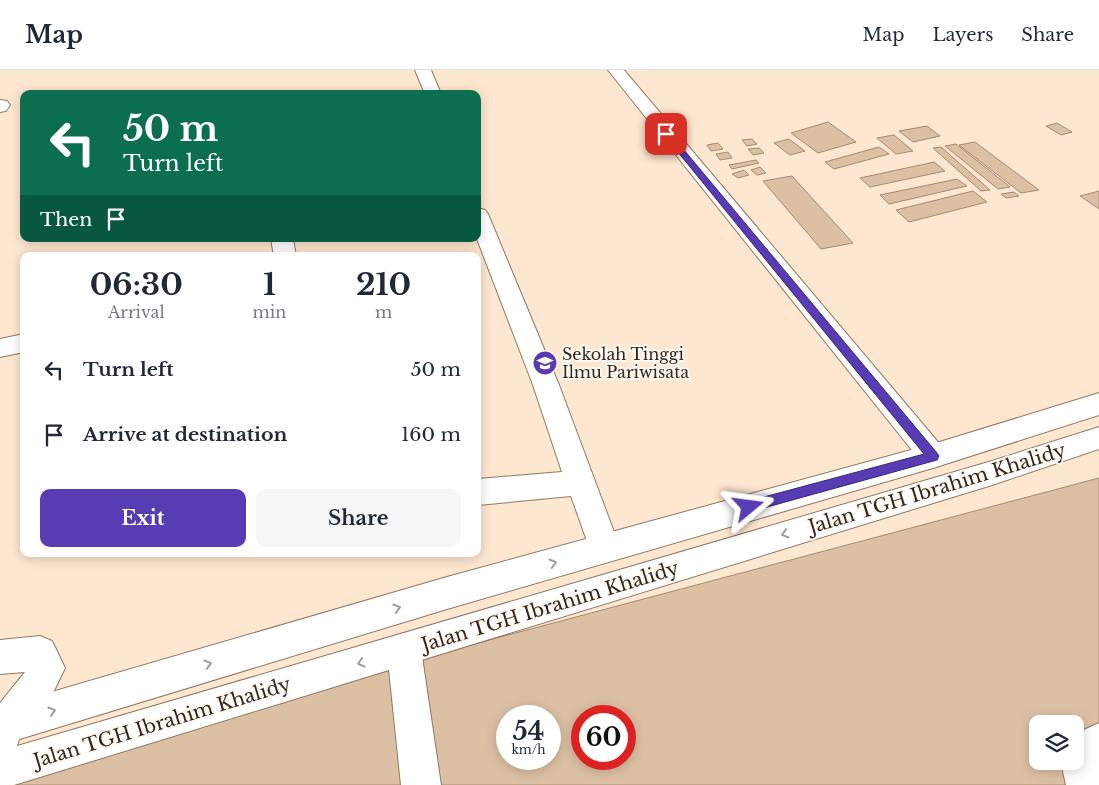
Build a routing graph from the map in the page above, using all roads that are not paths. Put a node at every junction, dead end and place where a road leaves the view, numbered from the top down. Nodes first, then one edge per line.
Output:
1 (424, 70) edge
2 (616, 70) edge
3 (432, 90) edge
4 (481, 222) edge
5 (20, 344) edge
6 (0, 348) edge
7 (1099, 404) edge
8 (1099, 438) edge
9 (933, 456) junction
10 (580, 483) junction
11 (481, 492) edge
12 (604, 548) junction
13 (404, 650) junction
14 (0, 657) edge
15 (2, 731) edge
16 (1099, 742) edge
17 (0, 770) edge
18 (421, 785) edge
19 (1086, 785) edge

1 - 3 main road
2 - 9 main road
4 - 10 main road
5 - 6 main road
7 - 9 main road, Jalan TGH Ibrahim Khalidy
8 -> 13 main road, Jalan TGH Ibrahim Khalidy
9 - 12 main road, Jalan TGH Ibrahim Khalidy
10 - 11 main road
10 - 12 main road
15 -> 12 main road, Jalan TGH Ibrahim Khalidy
13 -> 17 main road, Jalan TGH Ibrahim Khalidy
13 - 18 main road
14 - 15 main road
16 - 19 main road

